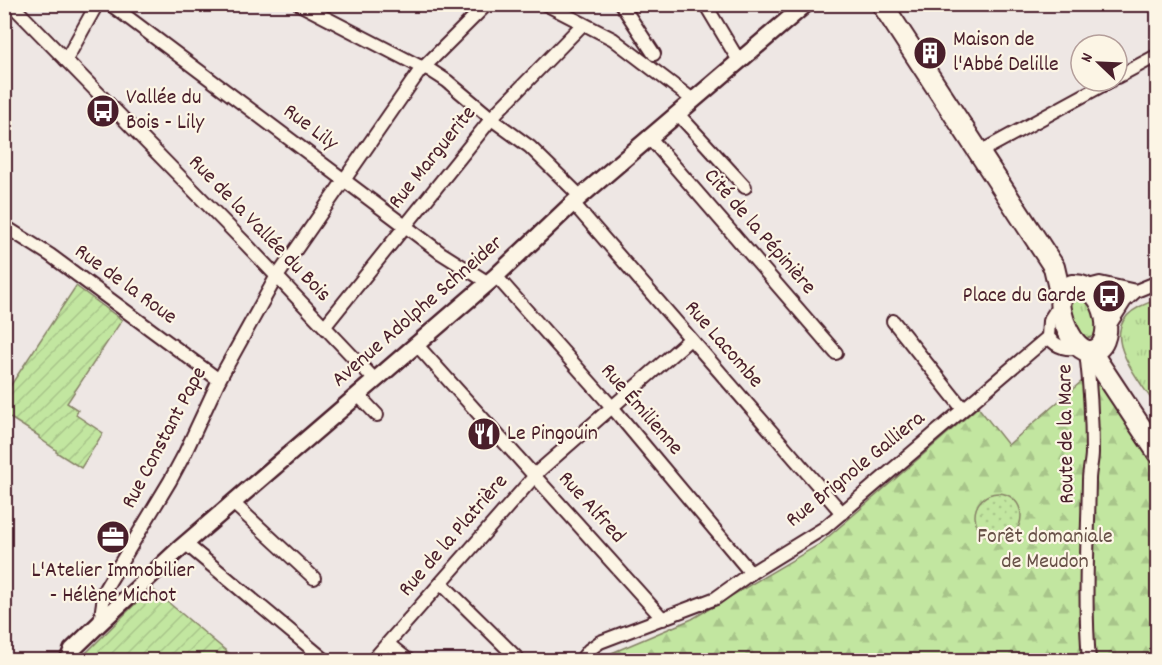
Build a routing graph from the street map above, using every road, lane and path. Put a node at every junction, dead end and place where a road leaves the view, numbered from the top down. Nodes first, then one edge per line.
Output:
1 (10, 4) edge
2 (97, 4) edge
3 (110, 4) edge
4 (299, 4) edge
5 (487, 4) edge
6 (545, 4) edge
7 (621, 4) edge
8 (705, 4) edge
9 (806, 4) edge
10 (882, 4) edge
11 (898, 4) edge
12 (583, 24) junction
13 (906, 43) junction
14 (654, 54) dead end
15 (1158, 55) edge
16 (66, 60) junction
17 (739, 62) junction
18 (424, 67) junction
19 (1129, 71) edge
20 (1088, 93) edge
21 (693, 100) junction
22 (678, 114) junction
23 (492, 118) junction
24 (650, 138) junction
25 (980, 152) junction
26 (343, 180) junction
27 (745, 187) dead end
28 (578, 200) junction
29 (4, 226) edge
30 (405, 226) junction
31 (1054, 267) junction
32 (277, 276) junction
33 (491, 279) junction
34 (1158, 282) edge
35 (1081, 286) junction
36 (1136, 291) junction
37 (1060, 300) junction
38 (893, 321) dead end
39 (325, 327) junction
40 (1048, 337) junction
41 (690, 339) junction
42 (416, 344) junction
43 (1094, 344) junction
44 (836, 353) dead end
45 (219, 380) junction
46 (375, 380) junction
47 (358, 395) junction
48 (612, 407) junction
49 (963, 409) junction
50 (377, 415) dead end
51 (1158, 429) edge
52 (1158, 453) edge
53 (534, 476) junction
54 (233, 503) junction
55 (842, 513) junction
56 (186, 544) junction
57 (751, 573) junction
58 (314, 578) dead end
59 (441, 583) junction
60 (663, 619) junction
61 (100, 623) junction
62 (388, 644) junction
63 (68, 660) edge
64 (325, 660) edge
65 (374, 660) edge
66 (408, 660) edge
67 (519, 660) edge
68 (581, 660) edge
69 (1089, 660) edge

1 - 16 street, Rue de la Vallée du Bois
2 - 16 street
3 - 26 street, Rue Lily
4 - 18 street, Rue Lacombe
5 - 18 street, Rue Constant Pape
6 - 12 street
7 - 14 street
8 - 17 street
9 - 17 street, Avenue Adolphe Schneider
10 - 13 main road
11 - 13 main road
12 - 21 street
12 - 23 street, Rue Marguerite
13 - 25 main road
15 - 19 street
16 - 32 street, Rue de la Vallée du Bois
17 - 21 street, Avenue Adolphe Schneider
18 - 23 street, Rue Lacombe
18 - 26 street, Rue Constant Pape
20 - 25 street
21 - 22 street, Avenue Adolphe Schneider
22 - 24 street, Avenue Adolphe Schneider
22 - 27 street
23 - 28 street, Rue Lacombe
23 - 30 street, Rue Marguerite
24 - 28 street, Avenue Adolphe Schneider
24 - 44 street, Cité de la Pépinière
25 - 31 main road
26 - 30 street, Rue Lily
26 - 32 street, Rue Constant Pape
28 - 33 street, Avenue Adolphe Schneider
28 - 41 street, Rue Lacombe
29 - 45 street, Rue de la Roue
30 - 33 street, Rue Lily
30 - 39 street, Rue Marguerite
31 - 35 main road
31 - 37 main road
32 - 39 street, Rue de la Vallée du Bois
32 - 45 street, Rue Constant Pape
33 - 42 street, Avenue Adolphe Schneider
33 - 48 street, Rue Émilienne
34 - 36 street
35 - 36 street
35 - 37 main road
35 - 43 main road
36 - 43 street
37 - 40 street
37 - 43 main road
38 - 49 street
39 - 46 street, Rue de la Vallée du Bois
40 - 43 street
40 - 49 street, Rue Brignole Galliera
41 - 48 street, Rue de la Platrière
41 - 55 street, Rue Lacombe
42 - 46 street, Avenue Adolphe Schneider
42 - 53 street, Rue Alfred
43 - 51 main road
43 - 52 main road
43 - 69 street, Route de la Mare
45 - 61 street, Rue Constant Pape
46 - 47 street, Avenue Adolphe Schneider
47 - 50 street
47 - 54 street, Avenue Adolphe Schneider
48 - 53 street, Rue de la Platrière
48 - 57 street, Rue Émilienne
49 - 55 street, Rue Brignole Galliera
53 - 59 street, Rue de la Platrière
53 - 60 street, Rue Alfred
54 - 56 street, Avenue Adolphe Schneider
54 - 58 street
55 - 57 street, Rue Brignole Galliera
56 - 61 street, Avenue Adolphe Schneider
56 - 64 street
57 - 60 street, Rue Brignole Galliera
59 - 62 street, Rue de la Platrière
59 - 67 street
60 - 68 street, Rue Brignole Galliera
61 - 63 street, Avenue Adolphe Schneider
62 - 65 street, Rue de la Platrière
62 - 66 street

